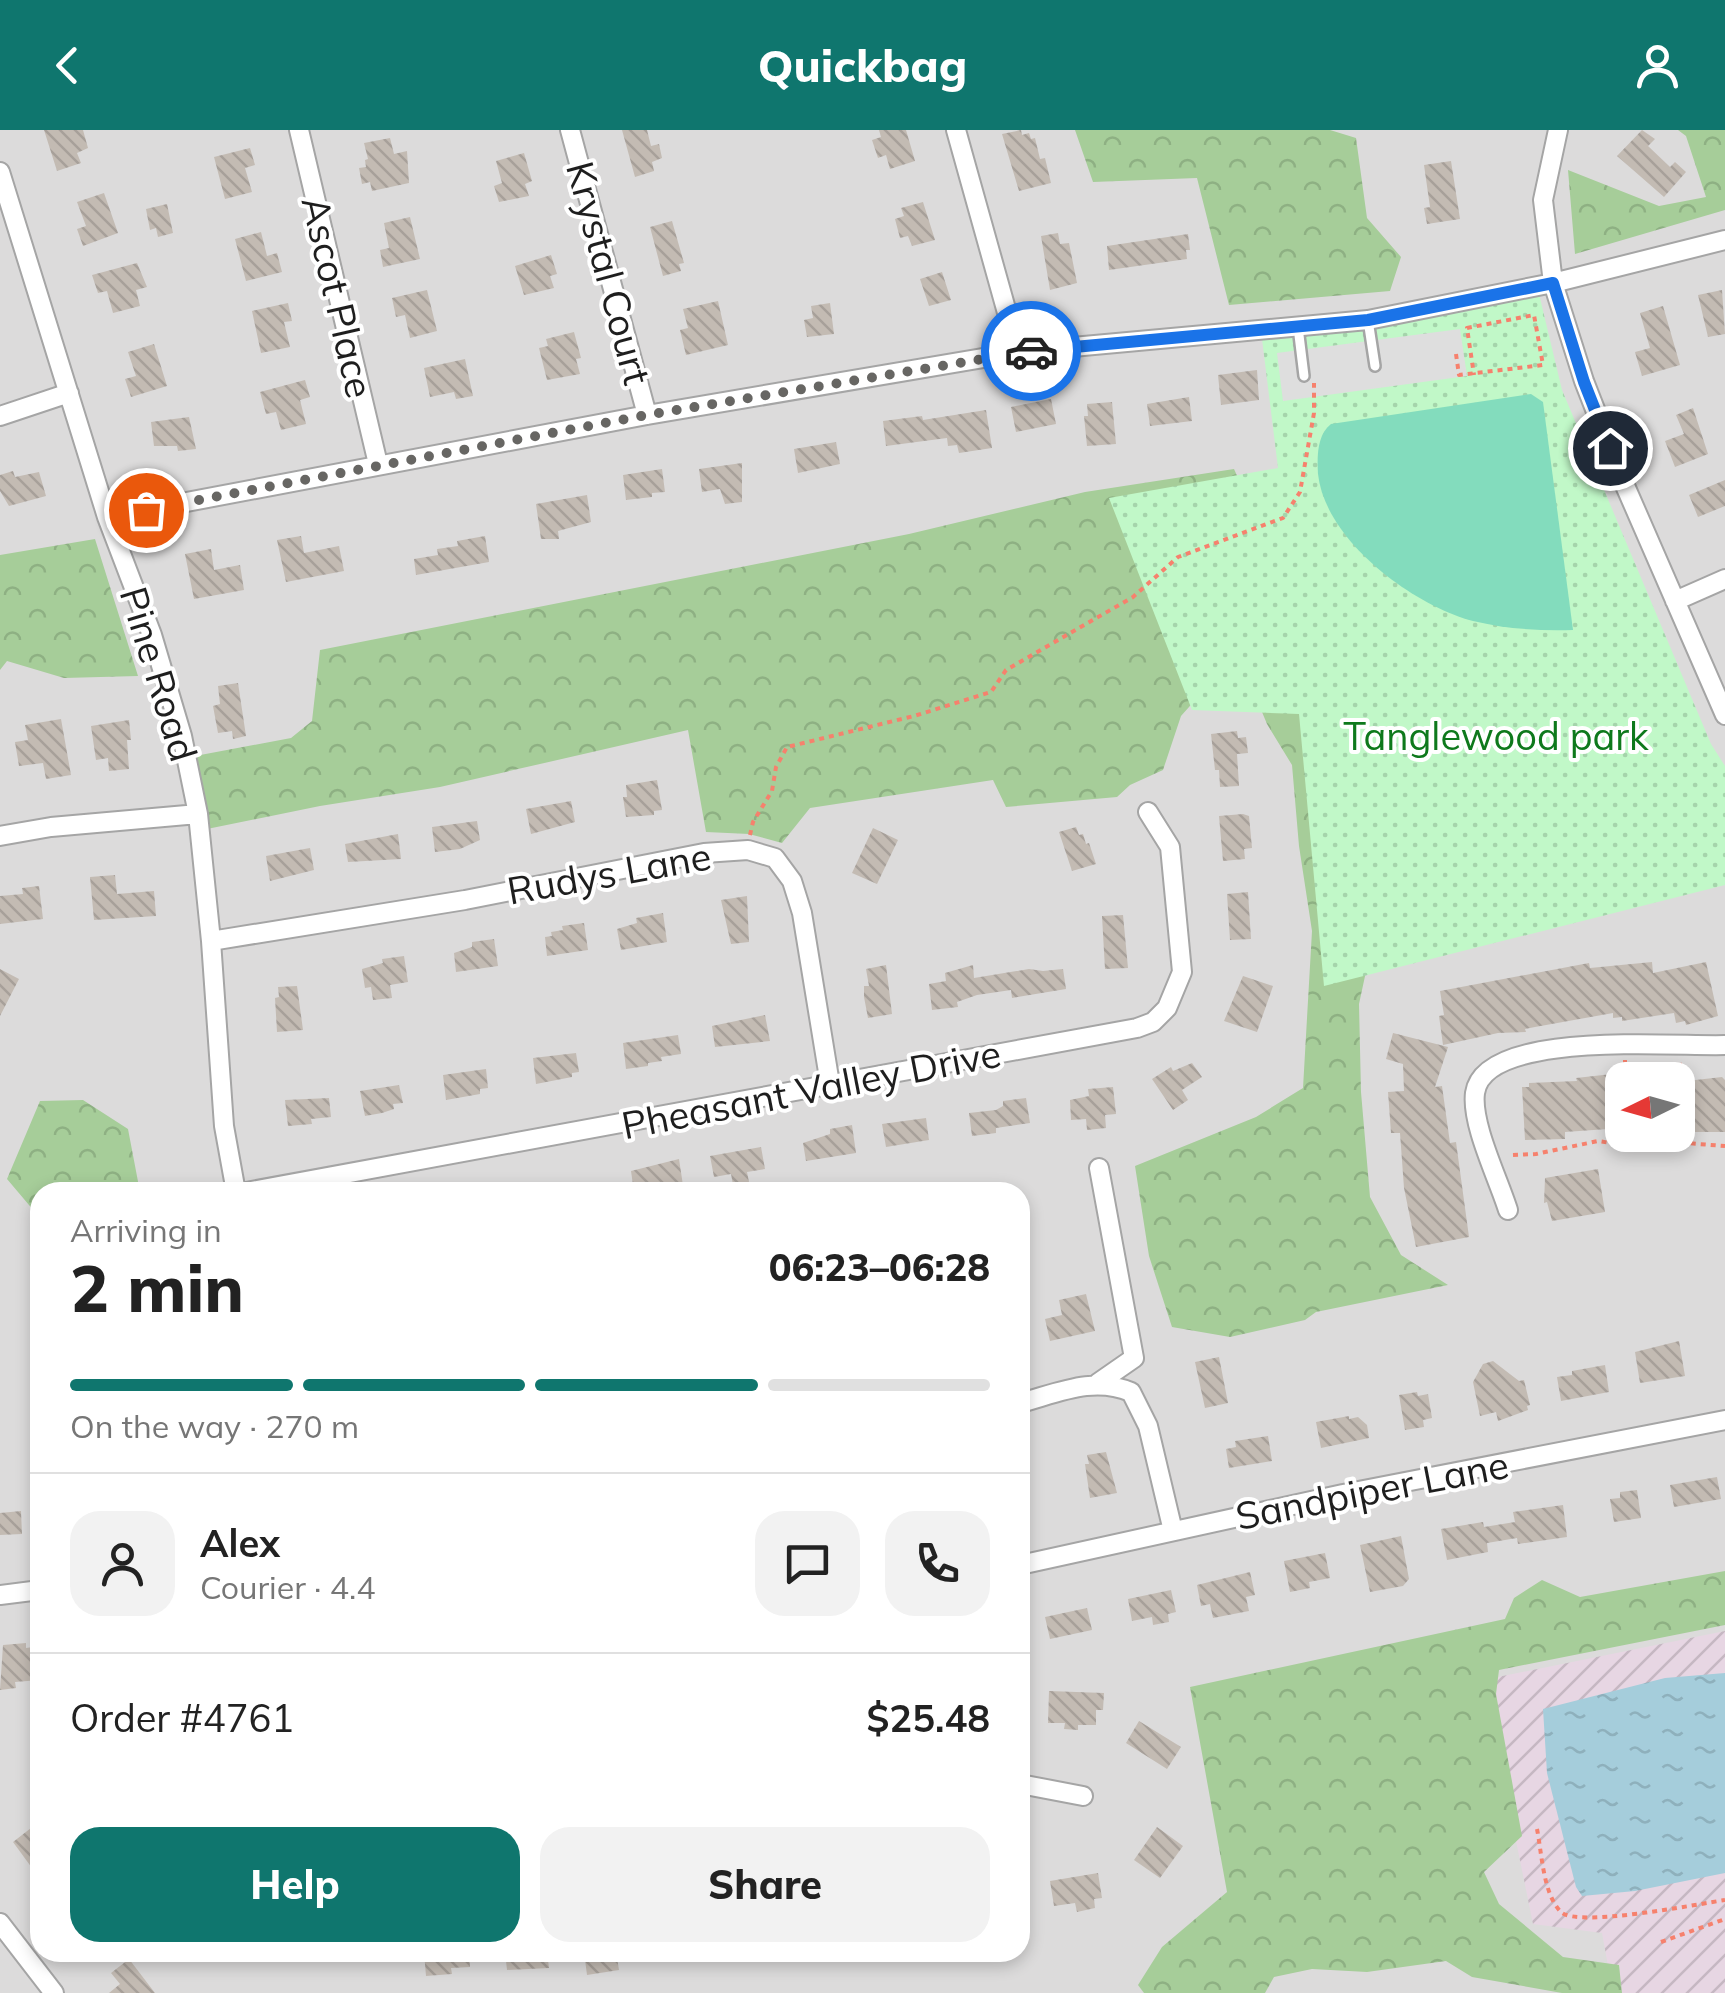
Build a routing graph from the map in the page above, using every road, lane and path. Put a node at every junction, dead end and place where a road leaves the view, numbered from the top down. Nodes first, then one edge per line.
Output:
1 (299, 130) edge
2 (570, 130) edge
3 (956, 130) edge
4 (1558, 130) edge
5 (0, 172) edge
6 (1725, 240) edge
7 (1553, 283) junction
8 (1368, 320) junction
9 (1298, 327) junction
10 (1018, 352) junction
11 (1456, 354) dead end
12 (1375, 366) dead end
13 (1309, 375) joint
14 (1474, 375) junction
15 (68, 394) junction
16 (647, 415) junction
17 (0, 416) edge
18 (378, 464) junction
19 (107, 517) junction
20 (1725, 579) edge
21 (1675, 601) junction
22 (1725, 716) edge
23 (1148, 812) dead end
24 (198, 814) junction
25 (0, 836) edge
26 (748, 850) junction
27 (212, 941) junction
28 (1725, 1044) edge
29 (1624, 1057) dead end
30 (1679, 1058) dead end
31 (1624, 1062) edge
32 (1679, 1062) edge
33 (830, 1084) junction
34 (1605, 1142) edge
35 (1695, 1144) edge
36 (1725, 1146) edge
37 (1513, 1155) dead end
38 (1099, 1168) dead end
39 (234, 1182) edge
40 (298, 1182) edge
41 (1508, 1210) dead end
42 (1098, 1383) junction
43 (1030, 1400) edge
44 (1725, 1420) edge
45 (1173, 1531) junction
46 (1030, 1563) edge
47 (30, 1591) edge
48 (0, 1595) edge
49 (1030, 1786) edge
50 (1083, 1796) dead end
51 (1537, 1829) dead end
52 (1725, 1900) edge
53 (1725, 1919) edge
54 (0, 1923) edge
55 (1661, 1942) dead end
56 (30, 1962) edge
57 (30, 1962) edge
58 (54, 1993) edge

1 - 18 street, Ascot Place
2 - 16 street, Krystal Court
3 - 10 street
4 - 7 street
5 - 15 street, Pine Road
6 - 7 street
7 - 8 street
7 - 21 street
8 - 9 street
8 - 12 lane
9 - 10 street
9 - 13 lane
10 - 16 street
11 - 14 path
13 - 26 path
14 - 14 path
15 - 17 street
15 - 19 street, Pine Road
16 - 18 street
18 - 19 street
19 - 24 street, Pine Road
20 - 21 street
21 - 22 street
23 - 33 street, Pheasant Valley Drive
24 - 25 street
24 - 27 street, Pine Road
26 - 27 street, Rudys Lane
26 - 33 street, Rudys Lane
27 - 39 street, Pine Road
28 - 41 street
29 - 31 path
30 - 32 path
33 - 40 street, Pheasant Valley Drive
34 - 37 path
35 - 36 path
38 - 42 street
42 - 43 street
42 - 45 street
44 - 45 street, Sandpiper Lane
45 - 46 street, Sandpiper Lane
47 - 48 street
49 - 50 street
51 - 52 path
53 - 55 path
54 - 57 street
56 - 58 street

